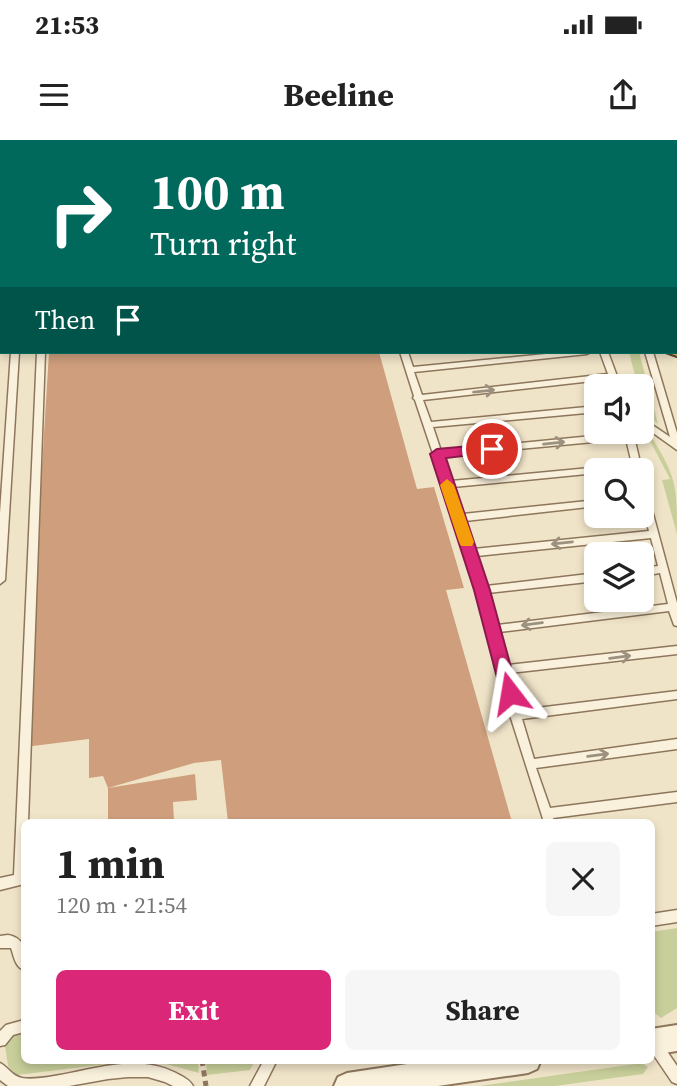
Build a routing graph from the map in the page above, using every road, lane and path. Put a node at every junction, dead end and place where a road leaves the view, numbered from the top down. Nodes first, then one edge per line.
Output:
1 (15, 354) edge
2 (41, 354) edge
3 (405, 354) edge
4 (567, 354) edge
5 (605, 354) edge
6 (650, 354) edge
7 (410, 370) junction
8 (613, 374) edge
9 (584, 379) edge
10 (417, 398) junction
11 (584, 410) edge
12 (428, 425) junction
13 (654, 430) edge
14 (584, 439) edge
15 (677, 446) edge
16 (437, 454) junction
17 (584, 473) edge
18 (447, 485) junction
19 (584, 504) edge
20 (458, 518) junction
21 (652, 528) edge
22 (654, 534) junction
23 (470, 553) junction
24 (663, 569) junction
25 (654, 570) edge
26 (584, 578) edge
27 (0, 580) edge
28 (482, 590) junction
29 (673, 607) junction
30 (677, 622) edge
31 (493, 629) junction
32 (677, 650) edge
33 (504, 670) junction
34 (677, 695) edge
35 (515, 715) junction
36 (677, 744) edge
37 (531, 764) junction
38 (677, 797) edge
39 (547, 818) edge
40 (24, 819) edge
41 (21, 880) edge
42 (0, 884) edge
43 (677, 916) edge
44 (655, 919) edge
45 (0, 942) edge
46 (21, 954) edge
47 (21, 1027) edge
48 (0, 1040) edge
49 (658, 1041) edge
50 (203, 1064) edge
51 (269, 1064) edge
52 (510, 1064) edge
53 (0, 1070) edge
54 (677, 1077) edge
55 (440, 1080) edge
56 (186, 1086) edge
57 (206, 1086) edge
58 (257, 1086) edge
59 (347, 1086) edge

1 - 27 lane
2 - 40 lane
3 - 7 lane
4 - 7 lane
5 - 8 lane
6 - 15 lane
7 - 10 lane
10 -> 9 lane
10 - 12 lane
11 - 12 lane
12 - 16 lane
13 - 15 lane
16 -> 14 lane
16 - 18 lane
17 - 18 lane
18 - 20 lane
19 - 20 lane
20 - 23 lane
21 - 22 lane
22 -> 23 lane
22 - 24 lane
23 - 28 lane
24 - 25 lane
24 - 29 lane
26 - 28 lane
28 - 31 lane
29 - 30 lane
29 -> 31 lane
31 - 33 lane
33 -> 32 lane
33 - 35 lane
34 - 35 lane
35 - 37 lane
37 -> 36 lane
37 - 39 lane
38 - 39 lane
41 - 42 lane
43 - 44 lane
45 - 46 lane
47 - 48 lane
49 - 54 lane
50 - 57 path
51 - 58 lane
52 - 55 street
53 - 56 lane
55 - 59 street

